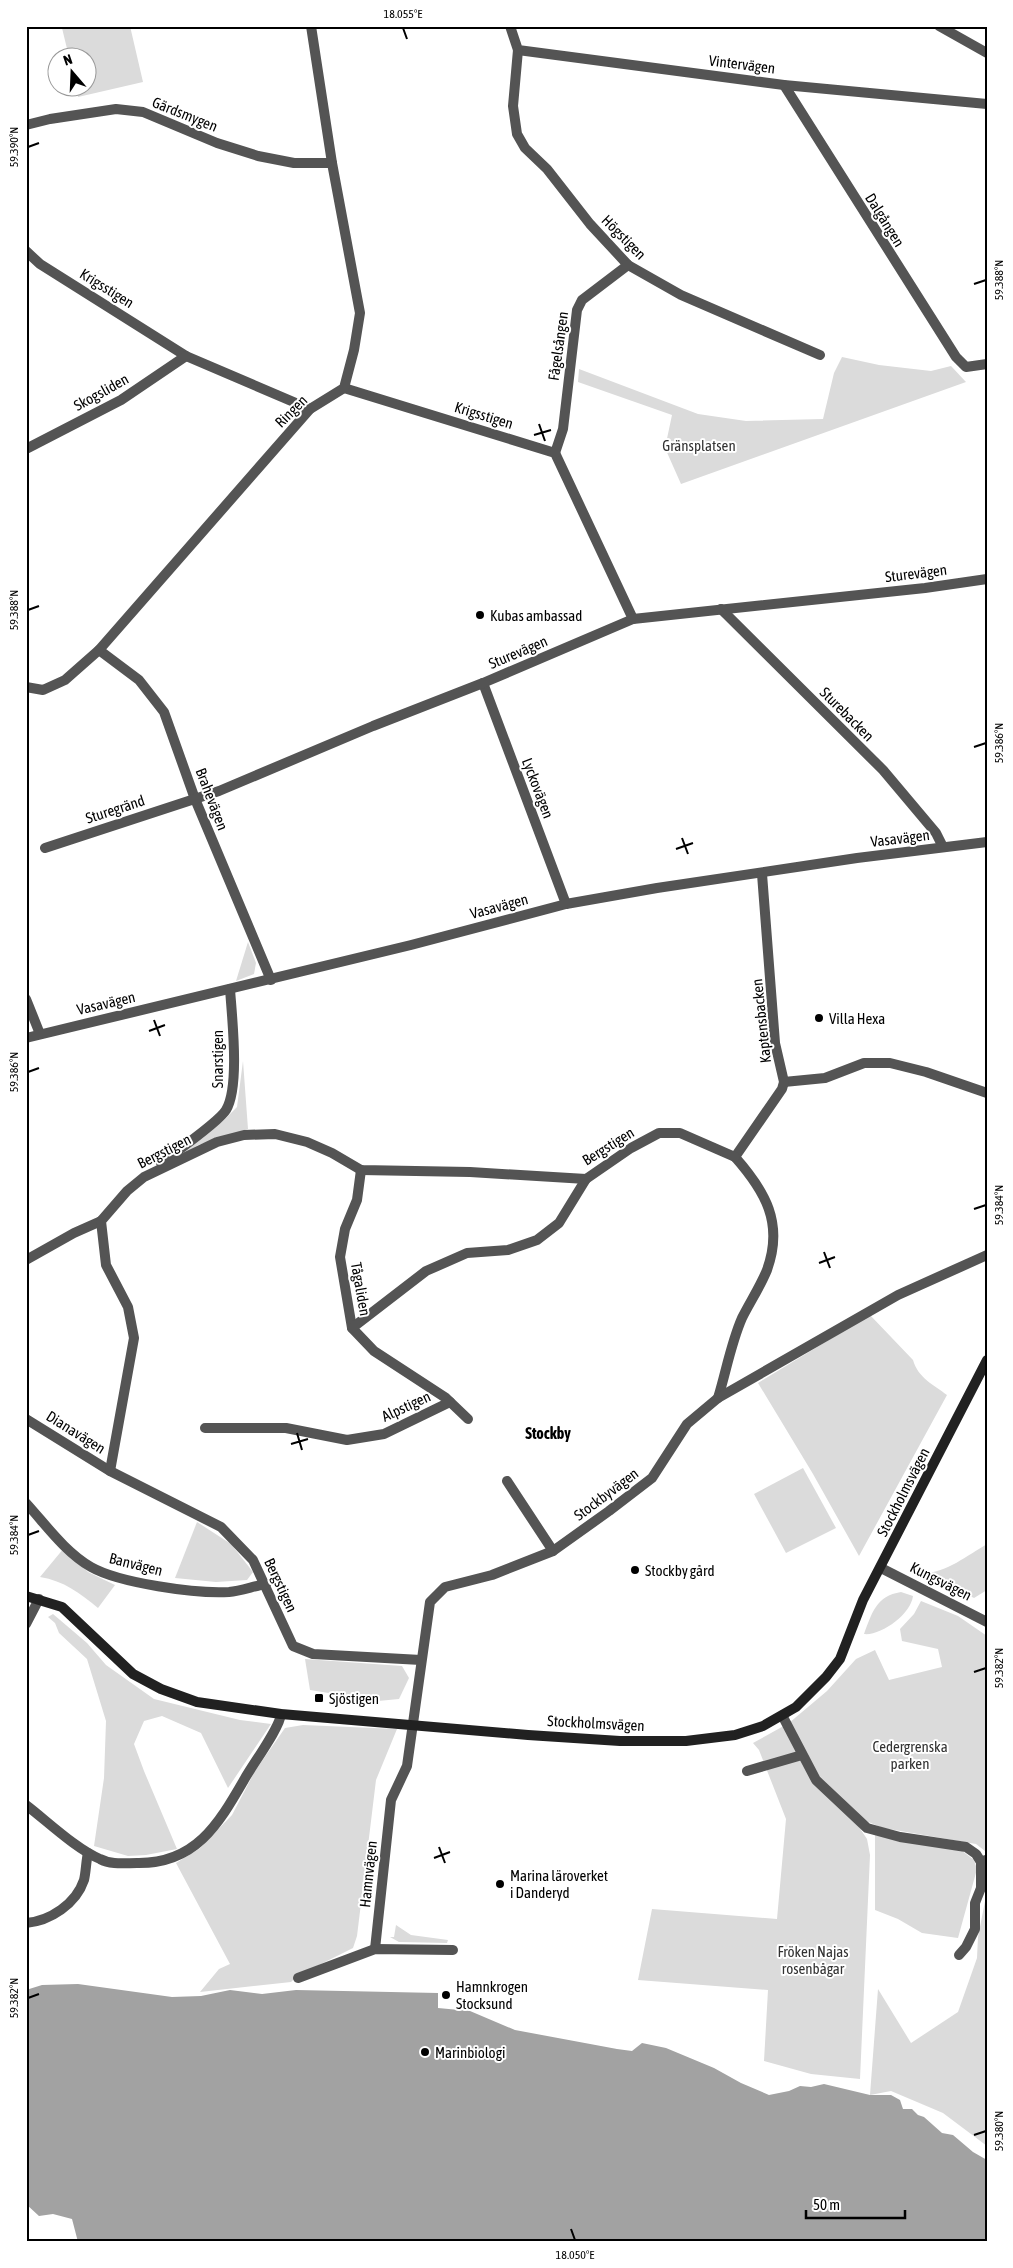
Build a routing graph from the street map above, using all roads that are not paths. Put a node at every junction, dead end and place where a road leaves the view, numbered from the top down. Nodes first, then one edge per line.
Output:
1 (311, 26) edge
2 (510, 26) edge
3 (939, 26) edge
4 (518, 50) junction
5 (987, 53) edge
6 (784, 85) junction
7 (987, 104) edge
8 (26, 125) edge
9 (332, 163) junction
10 (26, 251) edge
11 (628, 265) junction
12 (820, 355) dead end
13 (186, 356) junction
14 (987, 364) edge
15 (344, 388) junction
16 (310, 409) junction
17 (26, 449) edge
18 (555, 452) junction
19 (987, 578) edge
20 (721, 609) junction
21 (633, 619) junction
22 (99, 650) junction
23 (482, 684) junction
24 (26, 687) edge
25 (195, 799) junction
26 (987, 842) edge
27 (44, 848) dead end
28 (943, 848) junction
29 (762, 874) junction
30 (566, 904) junction
31 (270, 980) junction
32 (230, 989) junction
33 (26, 1000) edge
34 (40, 1034) junction
35 (26, 1038) edge
36 (784, 1082) junction
37 (987, 1092) edge
38 (734, 1157) junction
39 (361, 1170) junction
40 (144, 1177) junction
41 (586, 1178) junction
42 (101, 1222) junction
43 (987, 1255) edge
44 (26, 1260) edge
45 (352, 1328) junction
46 (987, 1360) edge
47 (718, 1398) junction
48 (450, 1402) junction
49 (26, 1419) edge
50 (468, 1419) dead end
51 (205, 1428) dead end
52 (110, 1471) junction
53 (507, 1482) dead end
54 (26, 1503) edge
55 (553, 1551) junction
56 (881, 1568) junction
57 (266, 1584) junction
58 (26, 1596) edge
59 (39, 1599) junction
60 (987, 1622) edge
61 (26, 1624) edge
62 (422, 1660) junction
63 (281, 1714) junction
64 (782, 1717) junction
65 (413, 1725) junction
66 (802, 1755) junction
67 (747, 1771) dead end
68 (26, 1805) edge
69 (88, 1853) junction
70 (984, 1861) edge
71 (26, 1923) edge
72 (375, 1948) junction
73 (453, 1950) dead end
74 (959, 1955) dead end
75 (298, 1978) dead end

1 - 9 street
2 - 4 street
3 - 5 street
4 - 6 street, Vintervägen
4 - 11 street, Högstigen
6 - 7 street, Vintervägen
6 - 14 street, Dalgången
8 - 9 street, Gärdsmygen
9 - 15 street
10 - 13 street, Krigsstigen
11 - 12 street, Högstigen
11 - 18 street, Fågelsången
13 - 16 street, Krigsstigen
13 - 17 street, Skogsliden
15 - 16 street, Ringen
15 - 18 street, Krigsstigen
16 - 22 street, Ringen
18 - 21 street
19 - 20 street, Sturevägen
20 - 21 street, Sturevägen
20 - 28 street, Sturebacken
21 - 23 street, Sturevägen
22 - 24 street, Ringen
22 - 25 street, Brahevägen
23 - 25 street, Sturevägen
23 - 30 street, Lyckovägen
25 - 27 street, Sturegränd
25 - 31 street, Brahevägen
26 - 28 street, Vasavägen
28 - 29 street, Vasavägen
29 - 30 street, Vasavägen
29 - 36 street, Kaptensbacken
30 - 31 street, Vasavägen
31 - 32 street, Vasavägen
32 - 34 street, Vasavägen
32 - 40 street, Snarstigen
33 - 34 street
34 - 35 street, Vasavägen
36 - 37 street
36 - 38 street, Kaptensbacken
38 - 41 street, Bergstigen
38 - 47 street
39 - 40 street, Bergstigen
39 - 41 street, Bergstigen
39 - 45 street, Tågaliden
40 - 42 street, Bergstigen
41 - 45 street
42 - 44 street
42 - 52 street
43 - 47 street, Stockbyvägen
45 - 48 street, Tågaliden
46 - 56 street, Stockholmsvägen
47 - 55 street, Stockbyvägen
48 - 50 street, Tågaliden
48 - 51 street, Alpstigen
49 - 52 street, Dianavägen
52 - 57 street, Bergstigen
53 - 55 street
54 - 57 street, Banvägen
55 - 62 street, Stockbyvägen
56 - 60 street, Kungsvägen
56 - 64 street, Stockholmsvägen
57 - 62 street, Bergstigen
58 - 59 street, Stockholmsvägen
59 - 61 street
59 - 63 street, Stockholmsvägen
62 - 65 street, Stockbyvägen
63 - 65 street, Stockholmsvägen
63 - 69 street
64 - 65 street, Stockholmsvägen
64 - 66 street
65 - 72 street, Hamnvägen
66 - 67 street
66 - 70 street
68 - 69 street
69 - 71 street
70 - 74 street
72 - 73 street
72 - 75 street

